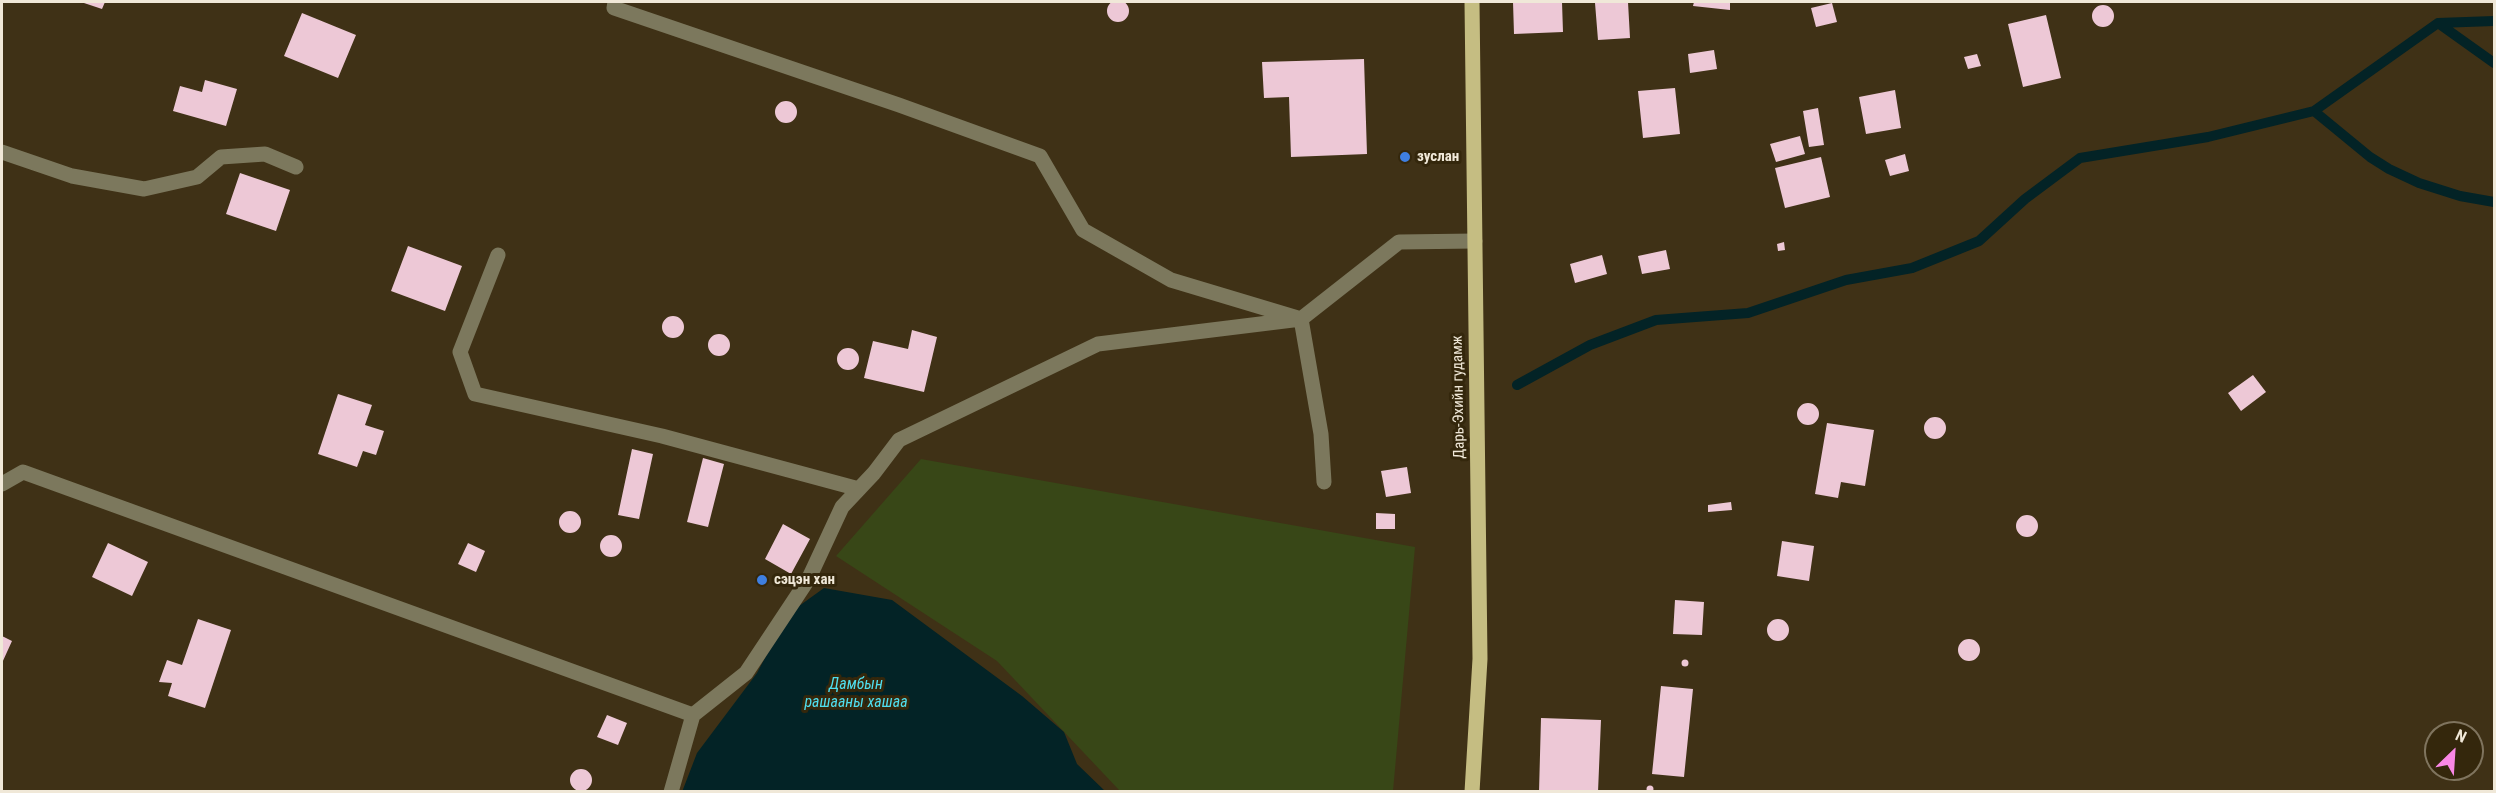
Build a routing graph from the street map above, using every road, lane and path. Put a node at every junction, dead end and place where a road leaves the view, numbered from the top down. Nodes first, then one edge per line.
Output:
1 (615, 2) edge
2 (1472, 2) edge
3 (2, 152) edge
4 (296, 167) dead end
5 (1475, 241) junction
6 (498, 255) dead end
7 (1301, 319) junction
8 (1324, 482) dead end
9 (2, 484) edge
10 (859, 489) junction
11 (693, 715) junction
12 (671, 792) edge
13 (1472, 792) edge

1 - 7 street
2 - 5 main road, Дарь-Эхийн гудамж
3 - 4 street
5 - 7 street
5 - 13 main road, Дарь-Эхийн гудамж
6 - 10 street
7 - 8 street
7 - 10 street
9 - 11 street
10 - 11 street
11 - 12 street

